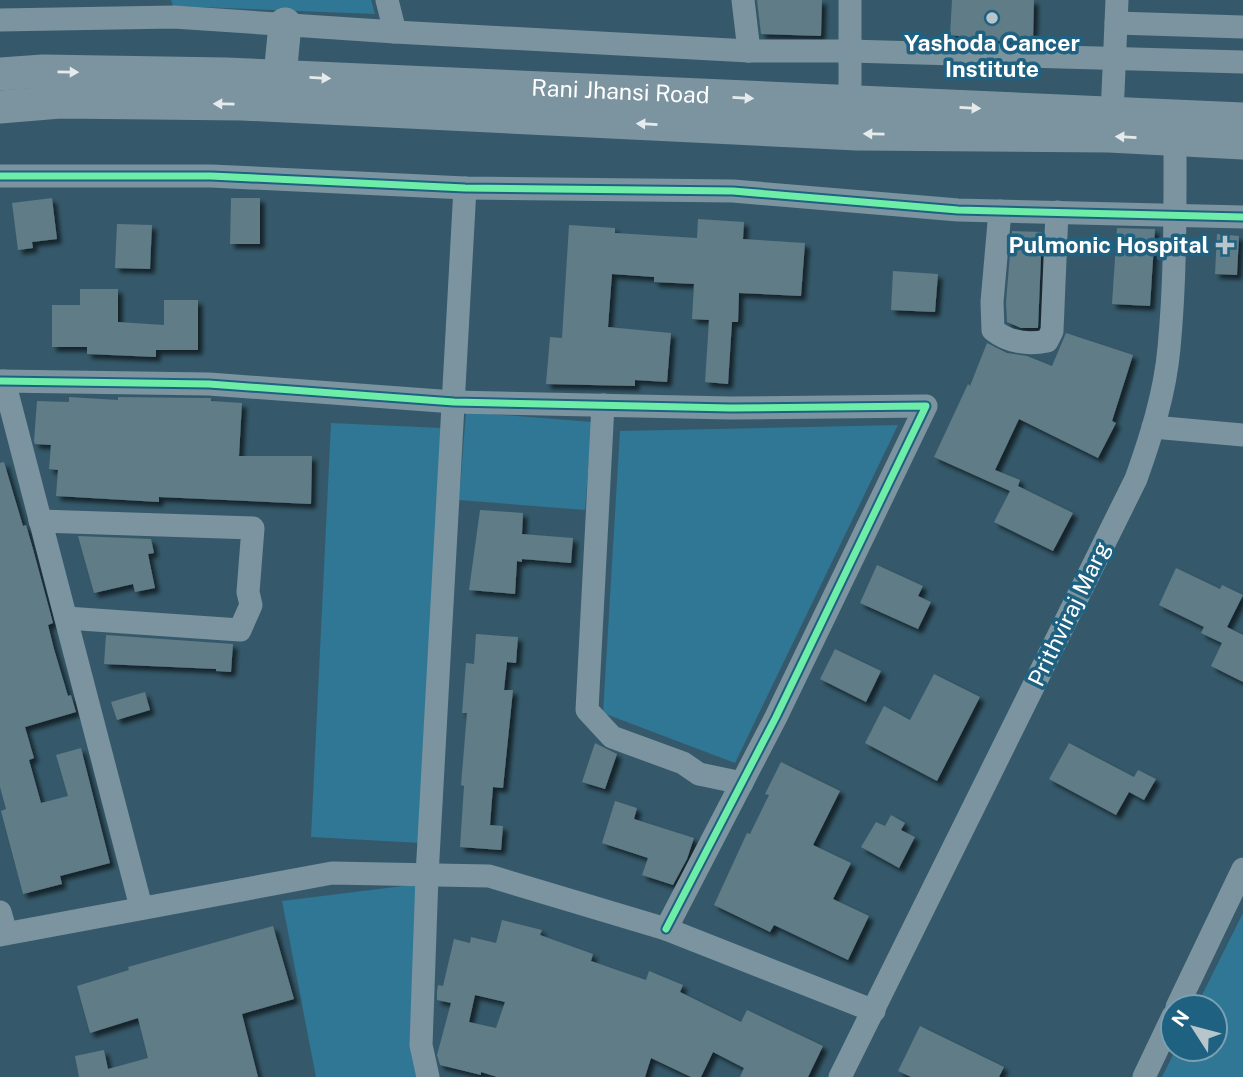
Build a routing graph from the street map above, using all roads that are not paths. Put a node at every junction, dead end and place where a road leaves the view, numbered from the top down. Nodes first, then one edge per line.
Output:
1 (387, 0) edge
2 (743, 0) edge
3 (850, 0) edge
4 (1117, 0) edge
5 (0, 20) edge
6 (1116, 23) junction
7 (285, 24) junction
8 (1243, 27) edge
9 (395, 32) junction
10 (749, 51) junction
11 (849, 51) junction
12 (1114, 58) junction
13 (1243, 62) edge
14 (0, 74) edge
15 (280, 76) junction
16 (409, 97) junction
17 (473, 101) junction
18 (850, 103) junction
19 (0, 107) edge
20 (1112, 115) junction
21 (1243, 119) edge
22 (1175, 128) junction
23 (1243, 143) edge
24 (0, 176) edge
25 (466, 188) junction
26 (1000, 211) junction
27 (1057, 212) junction
28 (1175, 214) junction
29 (1243, 217) edge
30 (2, 381) edge
31 (454, 402) junction
32 (603, 405) junction
33 (1153, 427) junction
34 (1243, 435) edge
35 (40, 521) junction
36 (66, 618) junction
37 (741, 783) junction
38 (427, 876) junction
39 (1241, 880) edge
40 (142, 907) junction
41 (2, 927) edge
42 (666, 929) junction
43 (1184, 993) edge
44 (874, 1011) junction
45 (1159, 1045) edge
46 (428, 1077) edge
47 (839, 1077) edge
48 (1144, 1077) edge

1 - 9 street
2 - 10 street
3 - 11 street
4 - 6 street
5 - 7 street
6 - 8 street
6 - 12 street
7 - 9 street
7 - 15 highway
9 - 10 street
10 - 11 street
11 - 12 street
11 - 18 street
12 - 13 street
12 - 20 street
14 -> 15 highway, Rani Jhansi Road
15 -> 16 highway, Rani Jhansi Road
16 - 17 highway, Rani Jhansi Road
16 -> 19 highway, Rani Jhansi Road
17 -> 18 highway, Rani Jhansi Road
22 -> 17 highway, Rani Jhansi Road
18 -> 20 highway, Rani Jhansi Road
20 - 22 highway, Rani Jhansi Road
21 - 22 highway, Rani Jhansi Road
22 - 23 highway, Rani Jhansi Road
22 - 28 street, Prithviraj Marg
24 - 25 street
25 - 26 street
25 - 31 street
26 - 27 street
26 - 27 street
27 - 28 street
28 - 29 street
28 - 33 street, Prithviraj Marg
30 - 31 street
30 - 35 street
31 - 32 street
31 - 38 street
32 - 37 street
32 - 37 street
33 - 34 street
33 - 44 street, Prithviraj Marg
35 - 36 street
35 - 36 street
36 - 40 street
37 - 42 street
38 - 40 street
38 - 42 street
38 - 46 street
39 - 43 street
40 - 41 street
42 - 44 street
44 - 47 street, Prithviraj Marg
45 - 48 street

